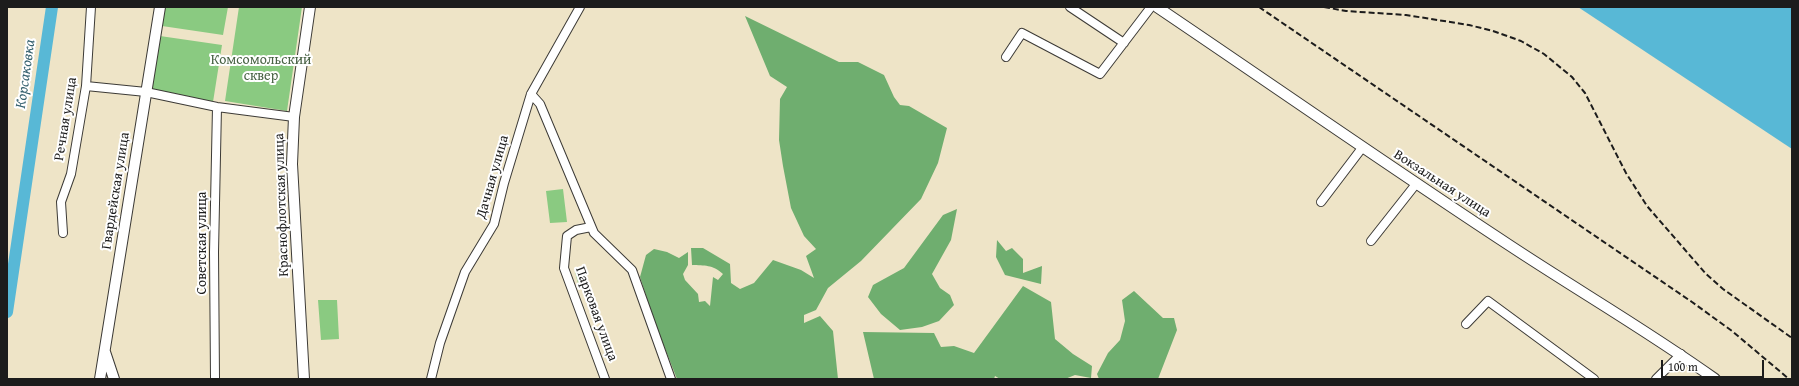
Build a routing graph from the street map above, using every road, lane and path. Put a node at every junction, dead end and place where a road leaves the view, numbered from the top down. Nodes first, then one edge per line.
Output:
1 (92, 7) edge
2 (160, 7) edge
3 (310, 7) edge
4 (580, 7) edge
5 (1070, 7) edge
6 (1151, 7) edge
7 (1157, 7) edge
8 (1124, 43) junction
9 (1006, 57) dead end
10 (86, 86) junction
11 (146, 92) junction
12 (531, 94) junction
13 (217, 107) junction
14 (294, 117) junction
15 (1362, 148) junction
16 (1416, 184) junction
17 (1321, 202) dead end
18 (591, 227) junction
19 (63, 233) dead end
20 (1371, 241) dead end
21 (1466, 324) dead end
22 (104, 350) junction
23 (1681, 354) junction
24 (100, 379) edge
25 (114, 379) edge
26 (215, 379) edge
27 (304, 379) edge
28 (431, 379) edge
29 (605, 379) edge
30 (671, 379) edge
31 (1594, 379) edge
32 (1656, 379) edge
33 (1715, 379) edge

1 - 10 street, Речная улица
2 - 11 main road, Гвардейская улица
3 - 14 main road, Краснофлотская улица
4 - 12 street, Дачная улица
5 - 8 street
6 - 8 street
7 - 15 main road, Вокзальная улица
8 - 9 street
10 - 11 street
10 - 19 street, Речная улица
11 - 13 street
11 - 22 main road, Гвардейская улица
12 - 18 street
12 - 28 street, Дачная улица
13 - 14 street
13 - 26 street, Советская улица
14 - 27 main road, Краснофлотская улица
15 - 16 main road, Вокзальная улица
15 - 17 street
16 - 20 street
16 - 23 main road, Вокзальная улица
18 - 29 street, Парковая улица
18 - 30 street
21 - 31 street
22 - 24 main road, Гвардейская улица
22 - 25 main road
23 - 32 street
23 - 33 main road, Вокзальная улица

